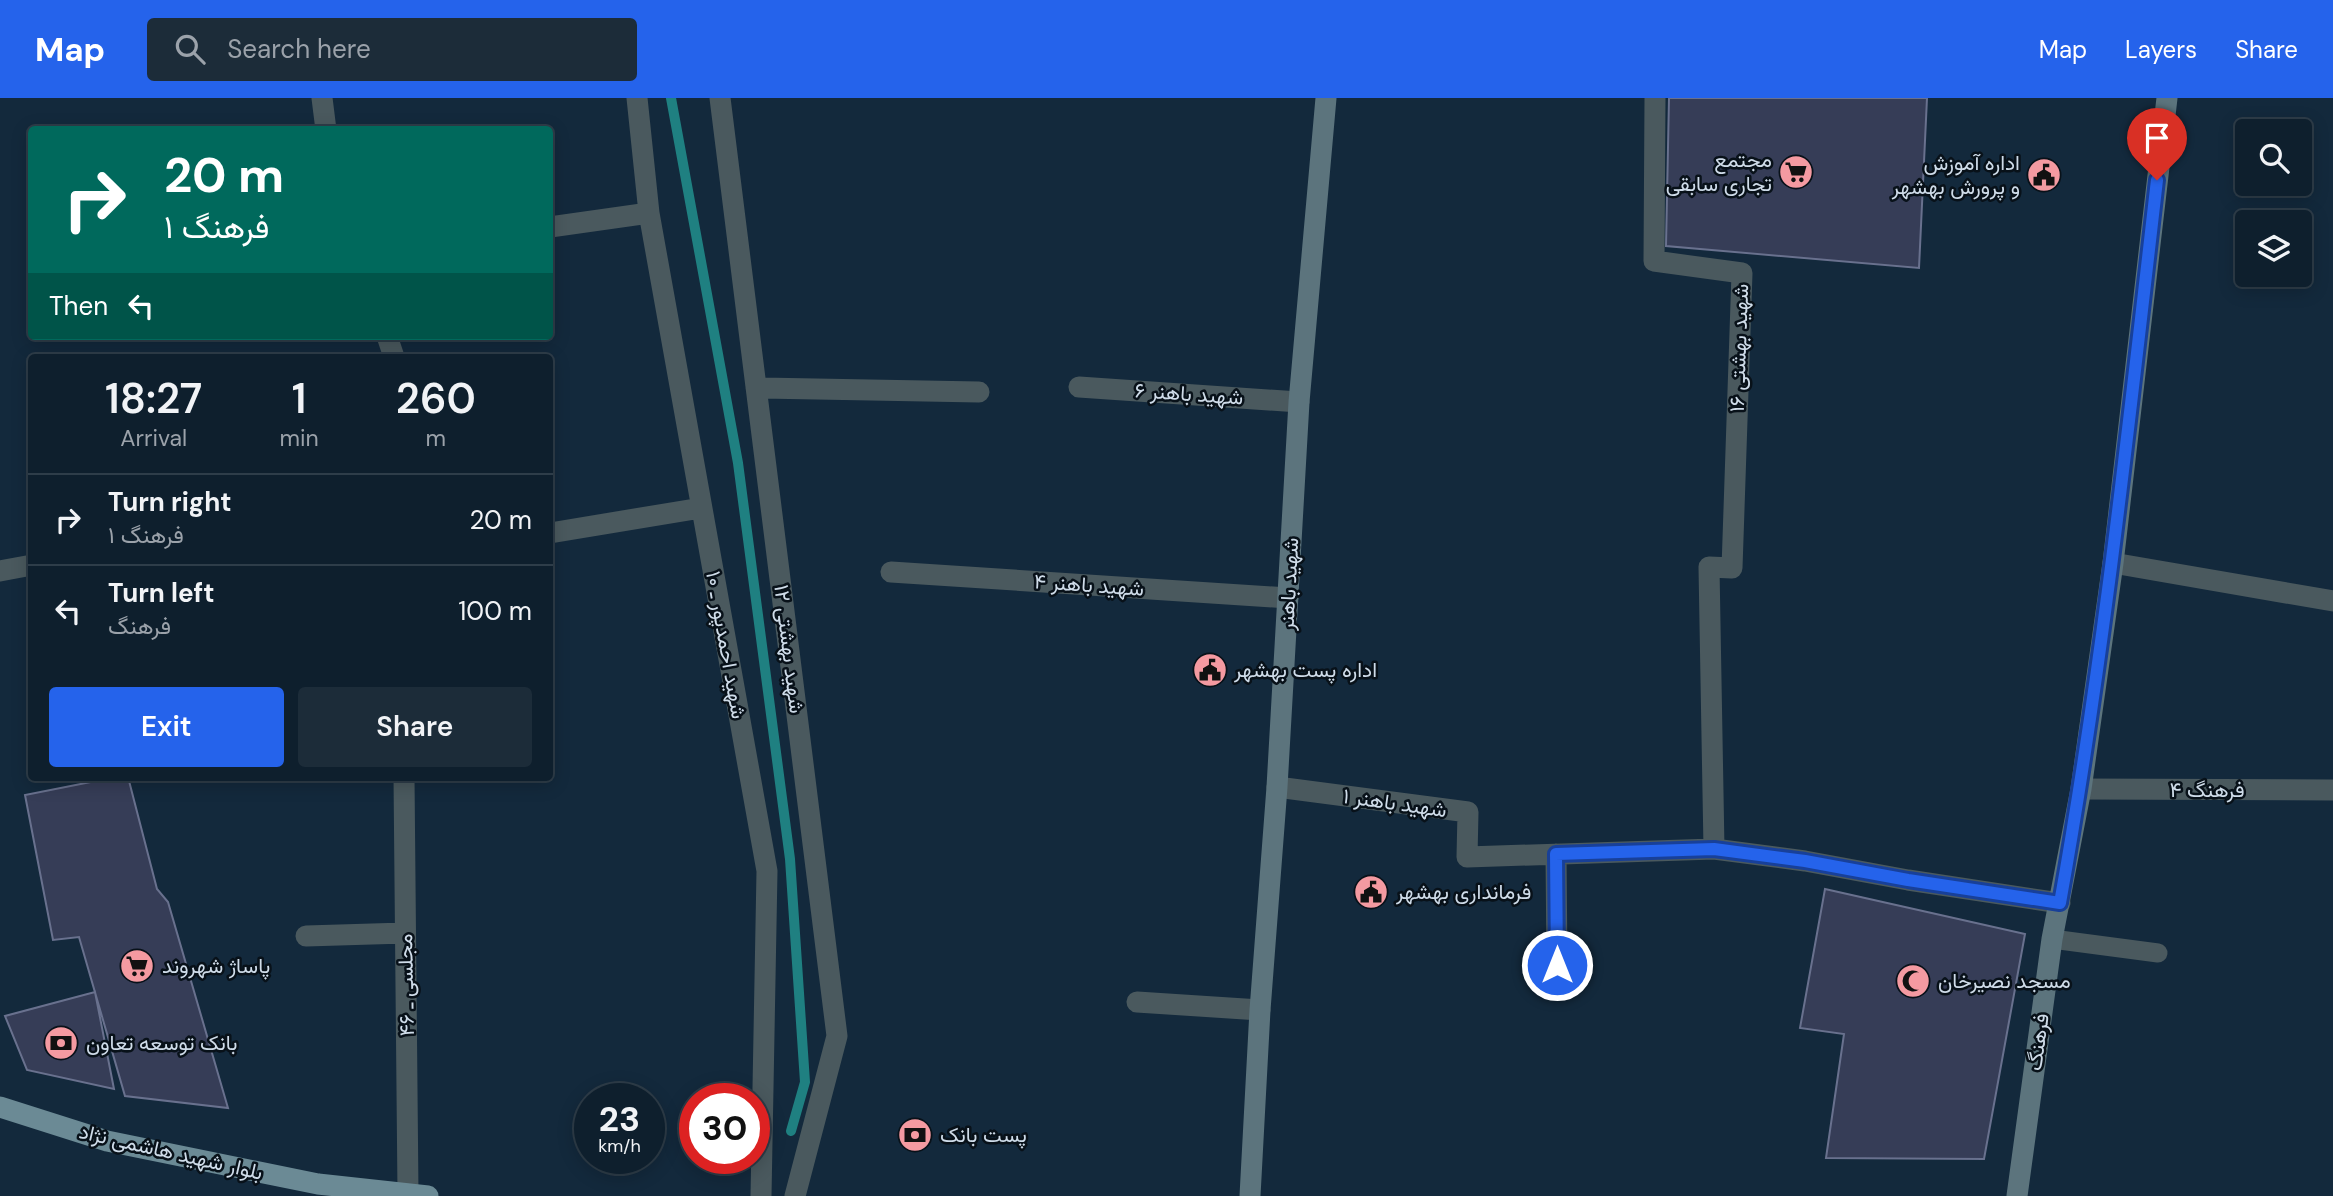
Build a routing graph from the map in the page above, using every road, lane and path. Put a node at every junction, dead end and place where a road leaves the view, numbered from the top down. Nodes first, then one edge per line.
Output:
1 (322, 98) edge
2 (637, 98) edge
3 (720, 98) edge
4 (1326, 98) edge
5 (1655, 98) edge
6 (2167, 98) edge
7 (326, 126) edge
8 (649, 213) junction
9 (553, 227) edge
10 (1079, 387) dead end
11 (756, 388) junction
12 (979, 392) dead end
13 (1299, 402) junction
14 (701, 508) junction
15 (553, 533) edge
16 (2113, 563) junction
17 (28, 566) edge
18 (0, 571) edge
19 (891, 572) dead end
20 (1288, 598) junction
21 (2333, 601) edge
22 (404, 781) edge
23 (1277, 787) junction
24 (2081, 789) junction
25 (2333, 790) edge
26 (1714, 849) junction
27 (1556, 854) junction
28 (2060, 903) junction
29 (405, 933) junction
30 (306, 936) dead end
31 (2052, 939) junction
32 (2158, 953) dead end
33 (1557, 965) dead end
34 (1137, 1002) dead end
35 (1260, 1010) junction
36 (0, 1107) edge
37 (418, 1195) edge
38 (761, 1196) edge
39 (795, 1196) edge
40 (1250, 1196) edge
41 (2017, 1196) edge

1 - 7 street
2 - 8 street, شهید احمدپور ـ ۱۰
3 - 11 street, شهید بهشتی ۱۲
4 - 13 street, شهید باهنر
5 - 26 street, شهید بهشتی ۱۶
6 - 16 street, فرهنگ
8 - 9 street
8 - 14 street, شهید احمدپور ـ ۱۰
10 - 13 street, شهید باهنر ۶
11 - 12 street
11 - 39 street, شهید بهشتی ۱۲
13 - 20 street, شهید باهنر
14 - 15 street
14 - 38 street, شهید احمدپور ـ ۱۰
16 - 21 street
16 - 24 street, فرهنگ
17 - 18 street
19 - 20 street, شهید باهنر ۴
20 - 23 street, شهید باهنر
22 - 29 street, مجلسی ـ ۴۶
23 - 27 street, شهید باهنر ۱
23 - 35 street, شهید باهنر
24 - 25 street, فرهنگ ۴
24 - 28 street, فرهنگ
26 - 27 street
26 - 28 street
27 - 33 street
28 - 31 street, فرهنگ
29 - 30 street
29 - 37 street, مجلسی ـ ۴۶
31 - 32 lane
31 - 41 street, فرهنگ
34 - 35 street
35 - 40 street, شهید باهنر
36 - 37 main road, بلوار شهید هاشمی نژاد

